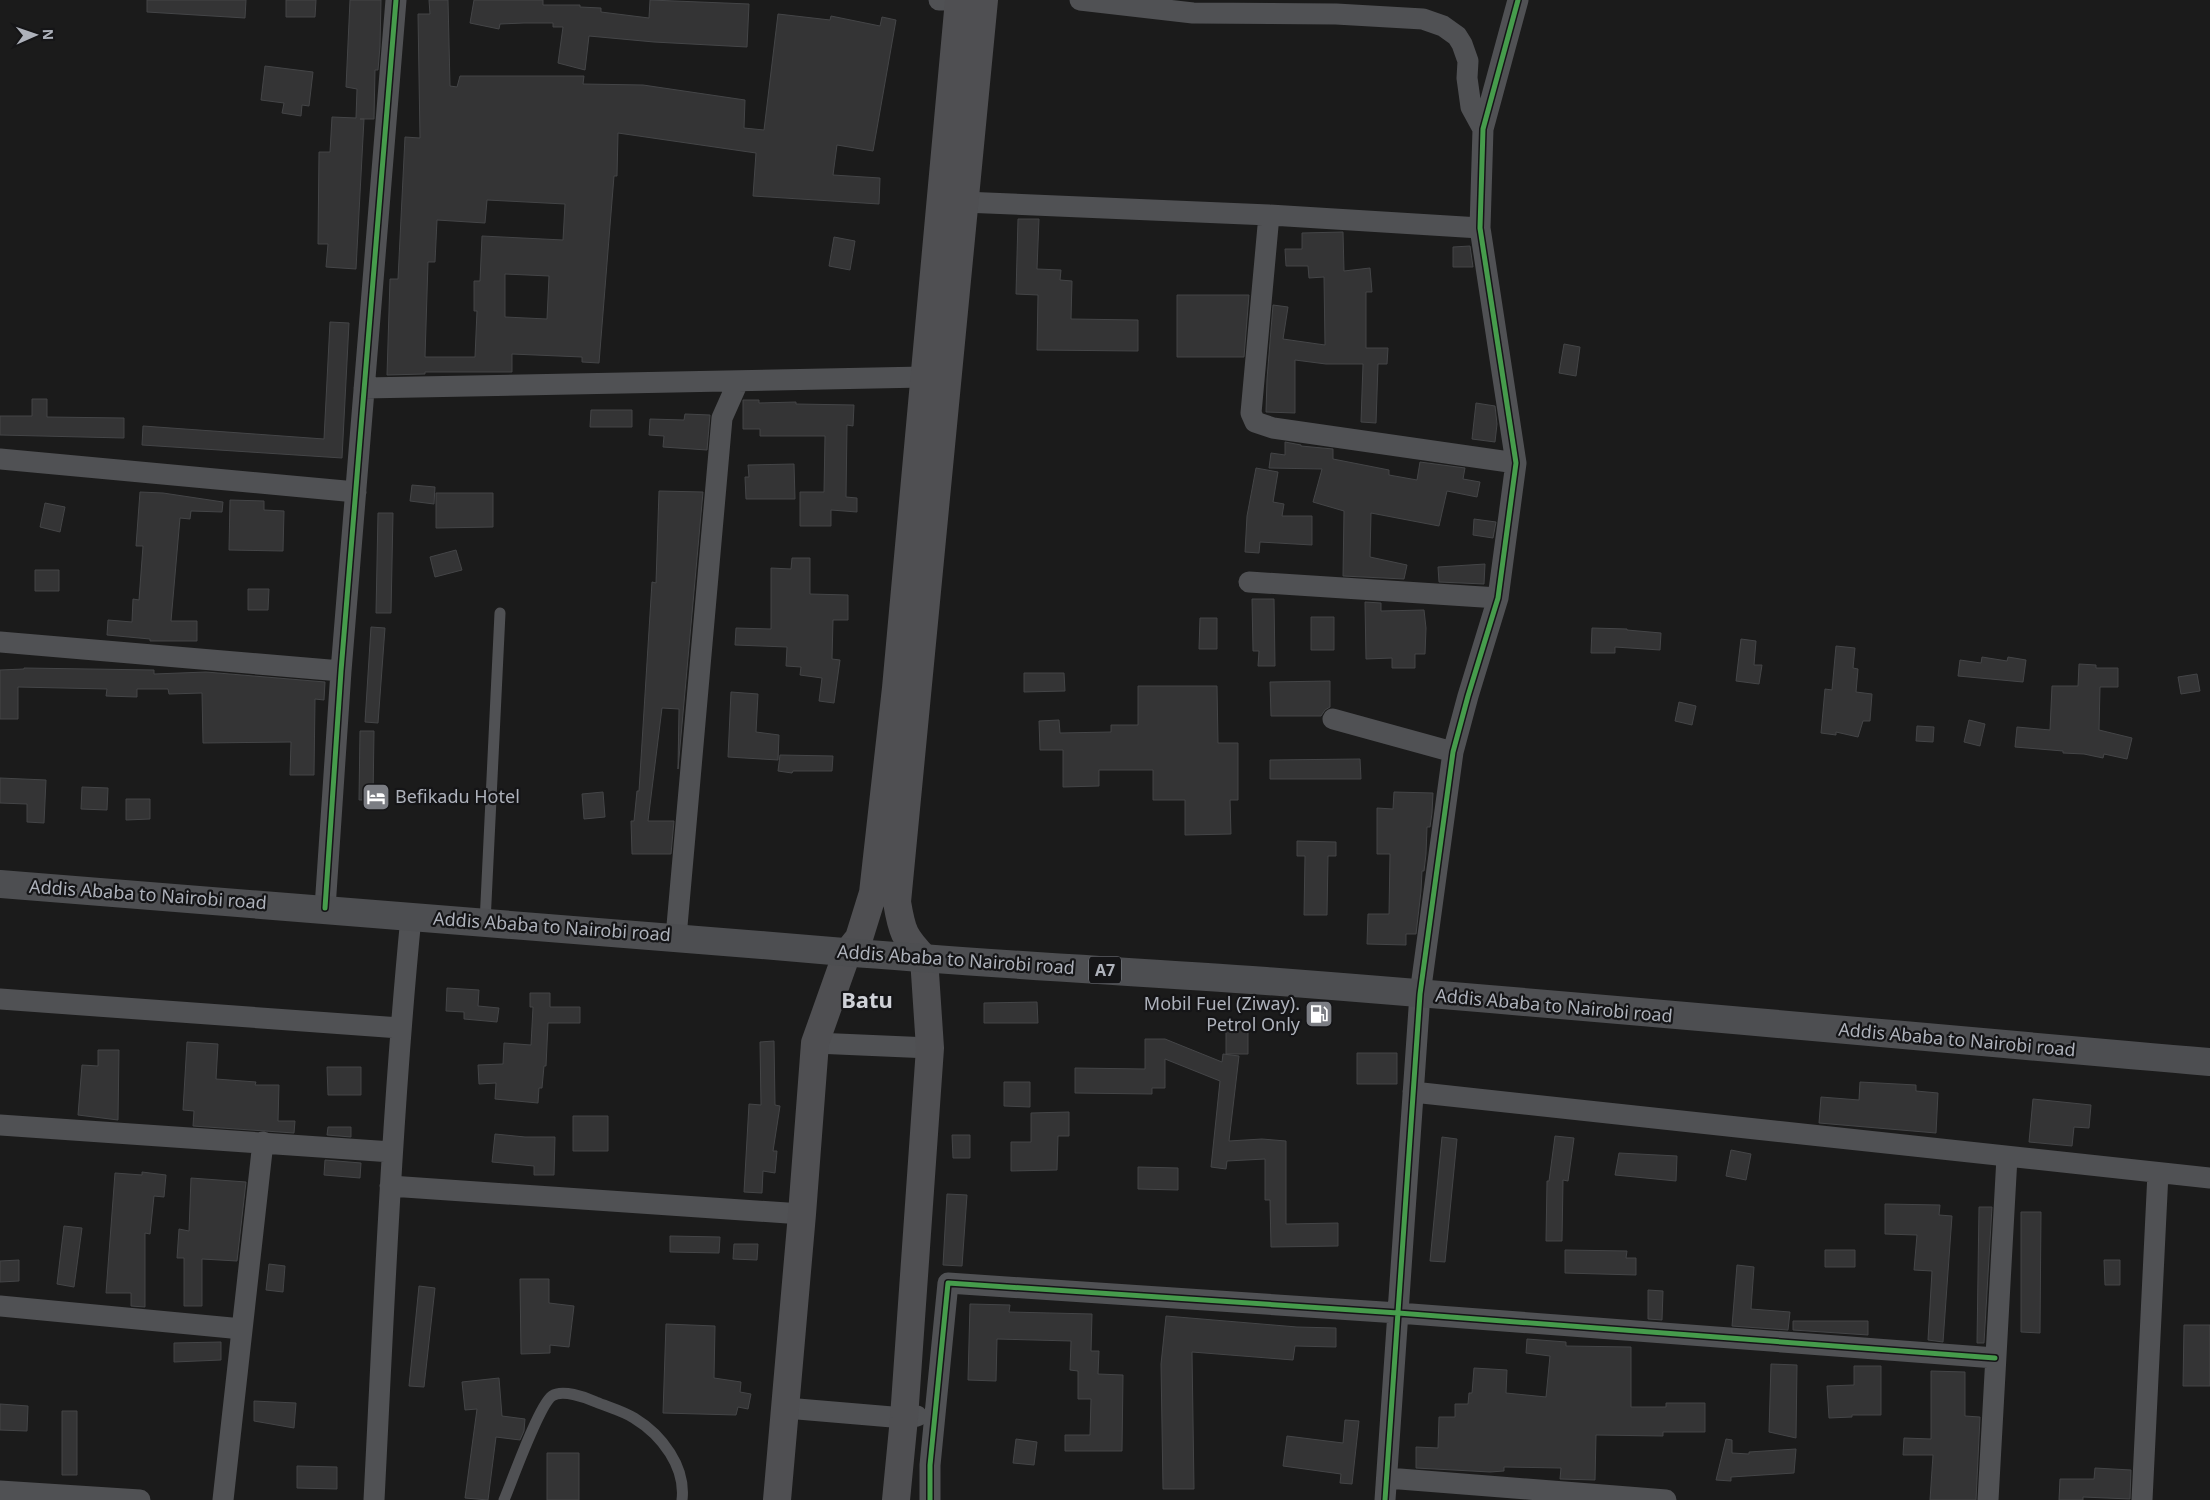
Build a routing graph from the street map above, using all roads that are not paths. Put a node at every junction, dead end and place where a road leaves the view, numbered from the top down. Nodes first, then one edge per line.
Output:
1 (396, 0) edge
2 (961, 0) edge
3 (1080, 0) edge
4 (1518, 0) edge
5 (1194, 7) edge
6 (1361, 8) edge
7 (1482, 129) junction
8 (963, 202) junction
9 (1269, 215) junction
10 (1480, 228) junction
11 (924, 377) junction
12 (738, 382) junction
13 (704, 383) junction
14 (364, 388) junction
15 (944, 402) junction
16 (722, 418) junction
17 (0, 459) edge
18 (1516, 463) junction
19 (356, 492) junction
20 (1249, 582) dead end
21 (1498, 598) junction
22 (500, 613) dead end
23 (0, 642) edge
24 (342, 671) junction
25 (1333, 719) dead end
26 (1454, 752) junction
27 (0, 884) edge
28 (325, 908) junction
29 (411, 917) junction
30 (485, 923) junction
31 (676, 937) junction
32 (847, 953) junction
33 (924, 958) junction
34 (1420, 994) junction
35 (0, 999) edge
36 (400, 1028) junction
37 (815, 1043) junction
38 (930, 1048) junction
39 (2210, 1062) edge
40 (1413, 1092) junction
41 (0, 1125) edge
42 (263, 1142) junction
43 (392, 1152) junction
44 (2007, 1157) junction
45 (2158, 1173) junction
46 (2210, 1178) edge
47 (390, 1186) junction
48 (802, 1214) junction
49 (0, 1306) edge
50 (1398, 1313) junction
51 (242, 1329) junction
52 (1995, 1358) junction
53 (786, 1408) junction
54 (935, 1414) junction
55 (904, 1418) junction
56 (1387, 1478) junction
57 (0, 1491) edge
58 (140, 1500) edge
59 (224, 1500) edge
60 (374, 1500) edge
61 (504, 1500) edge
62 (682, 1500) edge
63 (777, 1500) edge
64 (896, 1500) edge
65 (930, 1500) edge
66 (1385, 1500) edge
67 (1666, 1500) edge
68 (1988, 1500) edge
69 (2142, 1500) edge

1 - 14 street
2 - 8 main road
2 - 11 main road
3 - 5 street
4 - 7 street
5 - 6 street
6 - 7 street
7 - 10 street
8 - 9 street
8 - 15 main road
9 - 10 street
9 - 18 street
10 - 18 street
11 - 12 street
11 - 15 street
11 - 32 main road
12 - 13 street
12 - 16 street
13 - 14 street
13 - 16 street
14 - 19 street
15 - 33 main road
16 - 31 street
17 - 19 street
18 - 21 street
19 - 24 street
20 - 21 street
21 - 26 street
22 - 30 lane
23 - 24 street
24 - 28 street
25 - 26 street
26 - 34 street
27 - 28 highway, Addis Ababa to Nairobi road / A7
28 - 29 highway, Addis Ababa to Nairobi road / A7
29 - 30 highway, Addis Ababa to Nairobi road / A7
29 - 36 street
30 - 31 highway, Addis Ababa to Nairobi road / A7
31 - 32 highway, Addis Ababa to Nairobi road / A7
32 - 33 highway, Addis Ababa to Nairobi road / A7
32 - 37 main road
33 - 34 highway, Addis Ababa to Nairobi road / A7
33 - 38 main road
34 - 39 highway, Addis Ababa to Nairobi road / A7
34 - 40 street
35 - 36 street
36 - 43 street
37 - 38 street
37 - 48 main road
38 - 55 main road
40 - 44 street
40 - 50 street
41 - 42 street
42 - 43 street
42 - 51 street
43 - 47 street
44 - 45 street
44 - 52 street
45 - 46 street
45 - 69 street
47 - 48 street
47 - 60 street
48 - 53 main road
49 - 51 street
50 - 52 street
50 - 54 street
50 - 56 street
51 - 59 street
52 - 68 street
53 - 55 street
53 - 63 main road
54 - 55 street
54 - 65 street
55 - 64 main road
56 - 66 street
56 - 67 street
57 - 58 street
61 - 62 lane

